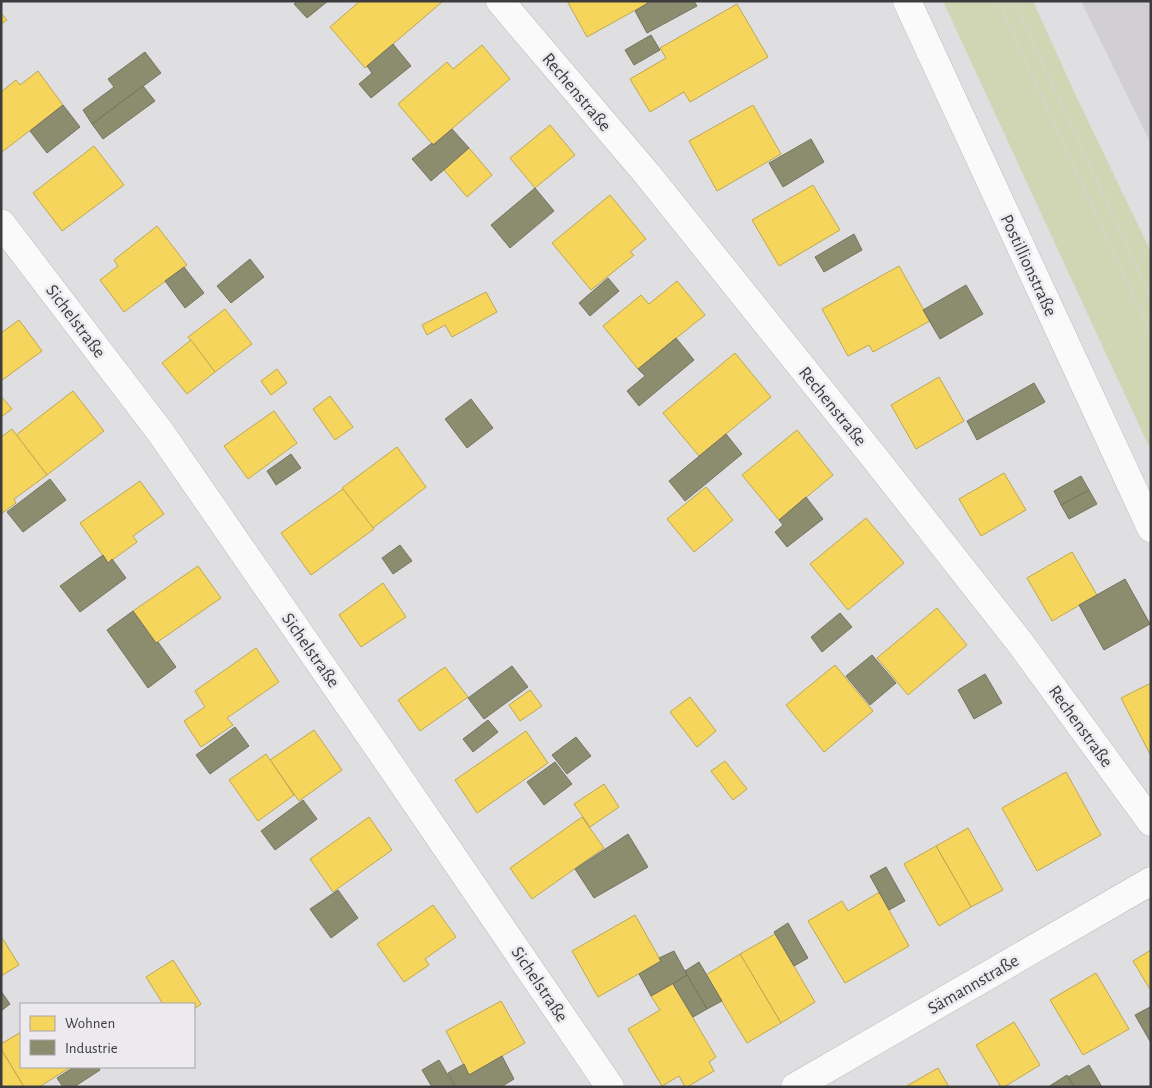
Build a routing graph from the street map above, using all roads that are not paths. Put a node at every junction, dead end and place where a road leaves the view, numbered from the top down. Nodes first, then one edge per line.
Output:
1 (500, 1) edge
2 (907, 1) edge
3 (1, 223) edge
4 (1151, 528) edge
5 (1151, 822) edge
6 (1151, 881) edge
7 (610, 1087) edge
8 (795, 1087) edge

1 - 5 street, Rechenstraße
2 - 4 street, Postillionstraße
3 - 7 street, Sichelstraße
6 - 8 street, Sämannstraße

